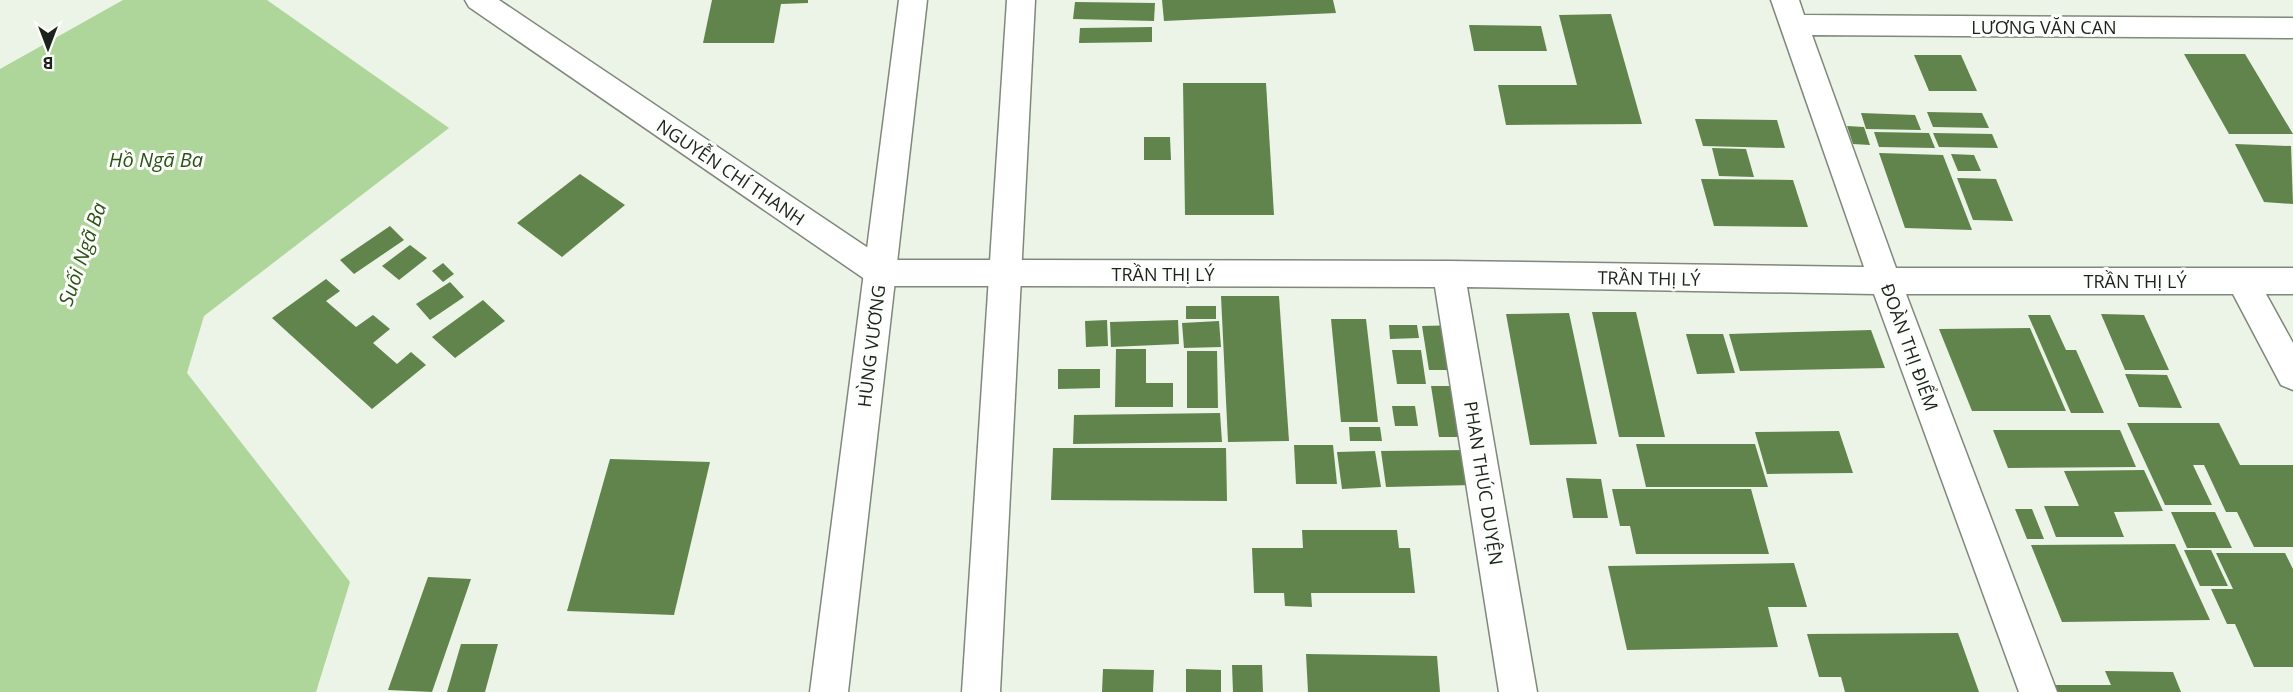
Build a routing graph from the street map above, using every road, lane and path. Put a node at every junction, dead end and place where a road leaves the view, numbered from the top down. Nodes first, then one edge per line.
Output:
1 (479, 0) edge
2 (913, 0) edge
3 (1021, 0) edge
4 (1790, 13) edge
5 (2293, 28) edge
6 (880, 273) junction
7 (1006, 273) junction
8 (1449, 274) junction
9 (2293, 280) edge
10 (1885, 281) junction
11 (2242, 281) junction
12 (2293, 375) edge
13 (829, 692) edge
14 (981, 692) edge
15 (1518, 692) edge
16 (2038, 692) edge

1 - 6 street, NGUYỄN CHÍ THANH
2 - 6 street, HÙNG VƯƠNG
3 - 7 street
4 - 5 street, LƯƠNG VĂN CAN
4 - 10 street, ĐOÀN THỊ ĐIỂM
6 - 7 street
6 - 13 street, HÙNG VƯƠNG
7 - 8 street, TRẦN THỊ LÝ
7 - 14 street
8 - 10 street, TRẦN THỊ LÝ
8 - 15 street, PHAN THÚC DUYỆN
9 - 11 street, TRẦN THỊ LÝ
10 - 11 street, TRẦN THỊ LÝ
10 - 16 street, ĐOÀN THỊ ĐIỂM
11 - 12 street

